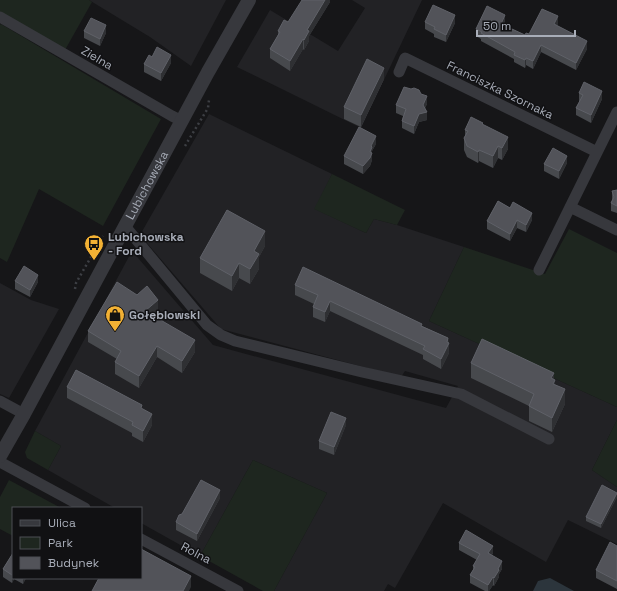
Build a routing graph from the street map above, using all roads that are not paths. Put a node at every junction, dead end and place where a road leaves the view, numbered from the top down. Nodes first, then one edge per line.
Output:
1 (249, 0) edge
2 (0, 17) edge
3 (399, 72) dead end
4 (617, 112) edge
5 (182, 121) junction
6 (597, 152) junction
7 (570, 207) junction
8 (125, 226) junction
9 (617, 230) edge
10 (539, 270) dead end
11 (0, 401) edge
12 (24, 414) junction
13 (549, 439) dead end
14 (0, 456) edge
15 (0, 462) edge
16 (82, 507) edge
17 (142, 540) edge
18 (238, 591) edge

1 - 5 street, Lubichowska
2 - 5 street, Zielna
3 - 6 street, Franciszka Szornaka
4 - 6 street
5 - 8 street, Lubichowska
6 - 7 street
7 - 9 street
7 - 10 street
8 - 12 street, Lubichowska
8 - 13 street
11 - 12 street
12 - 14 street, Lubichowska
15 - 16 street
17 - 18 street, Rolna

